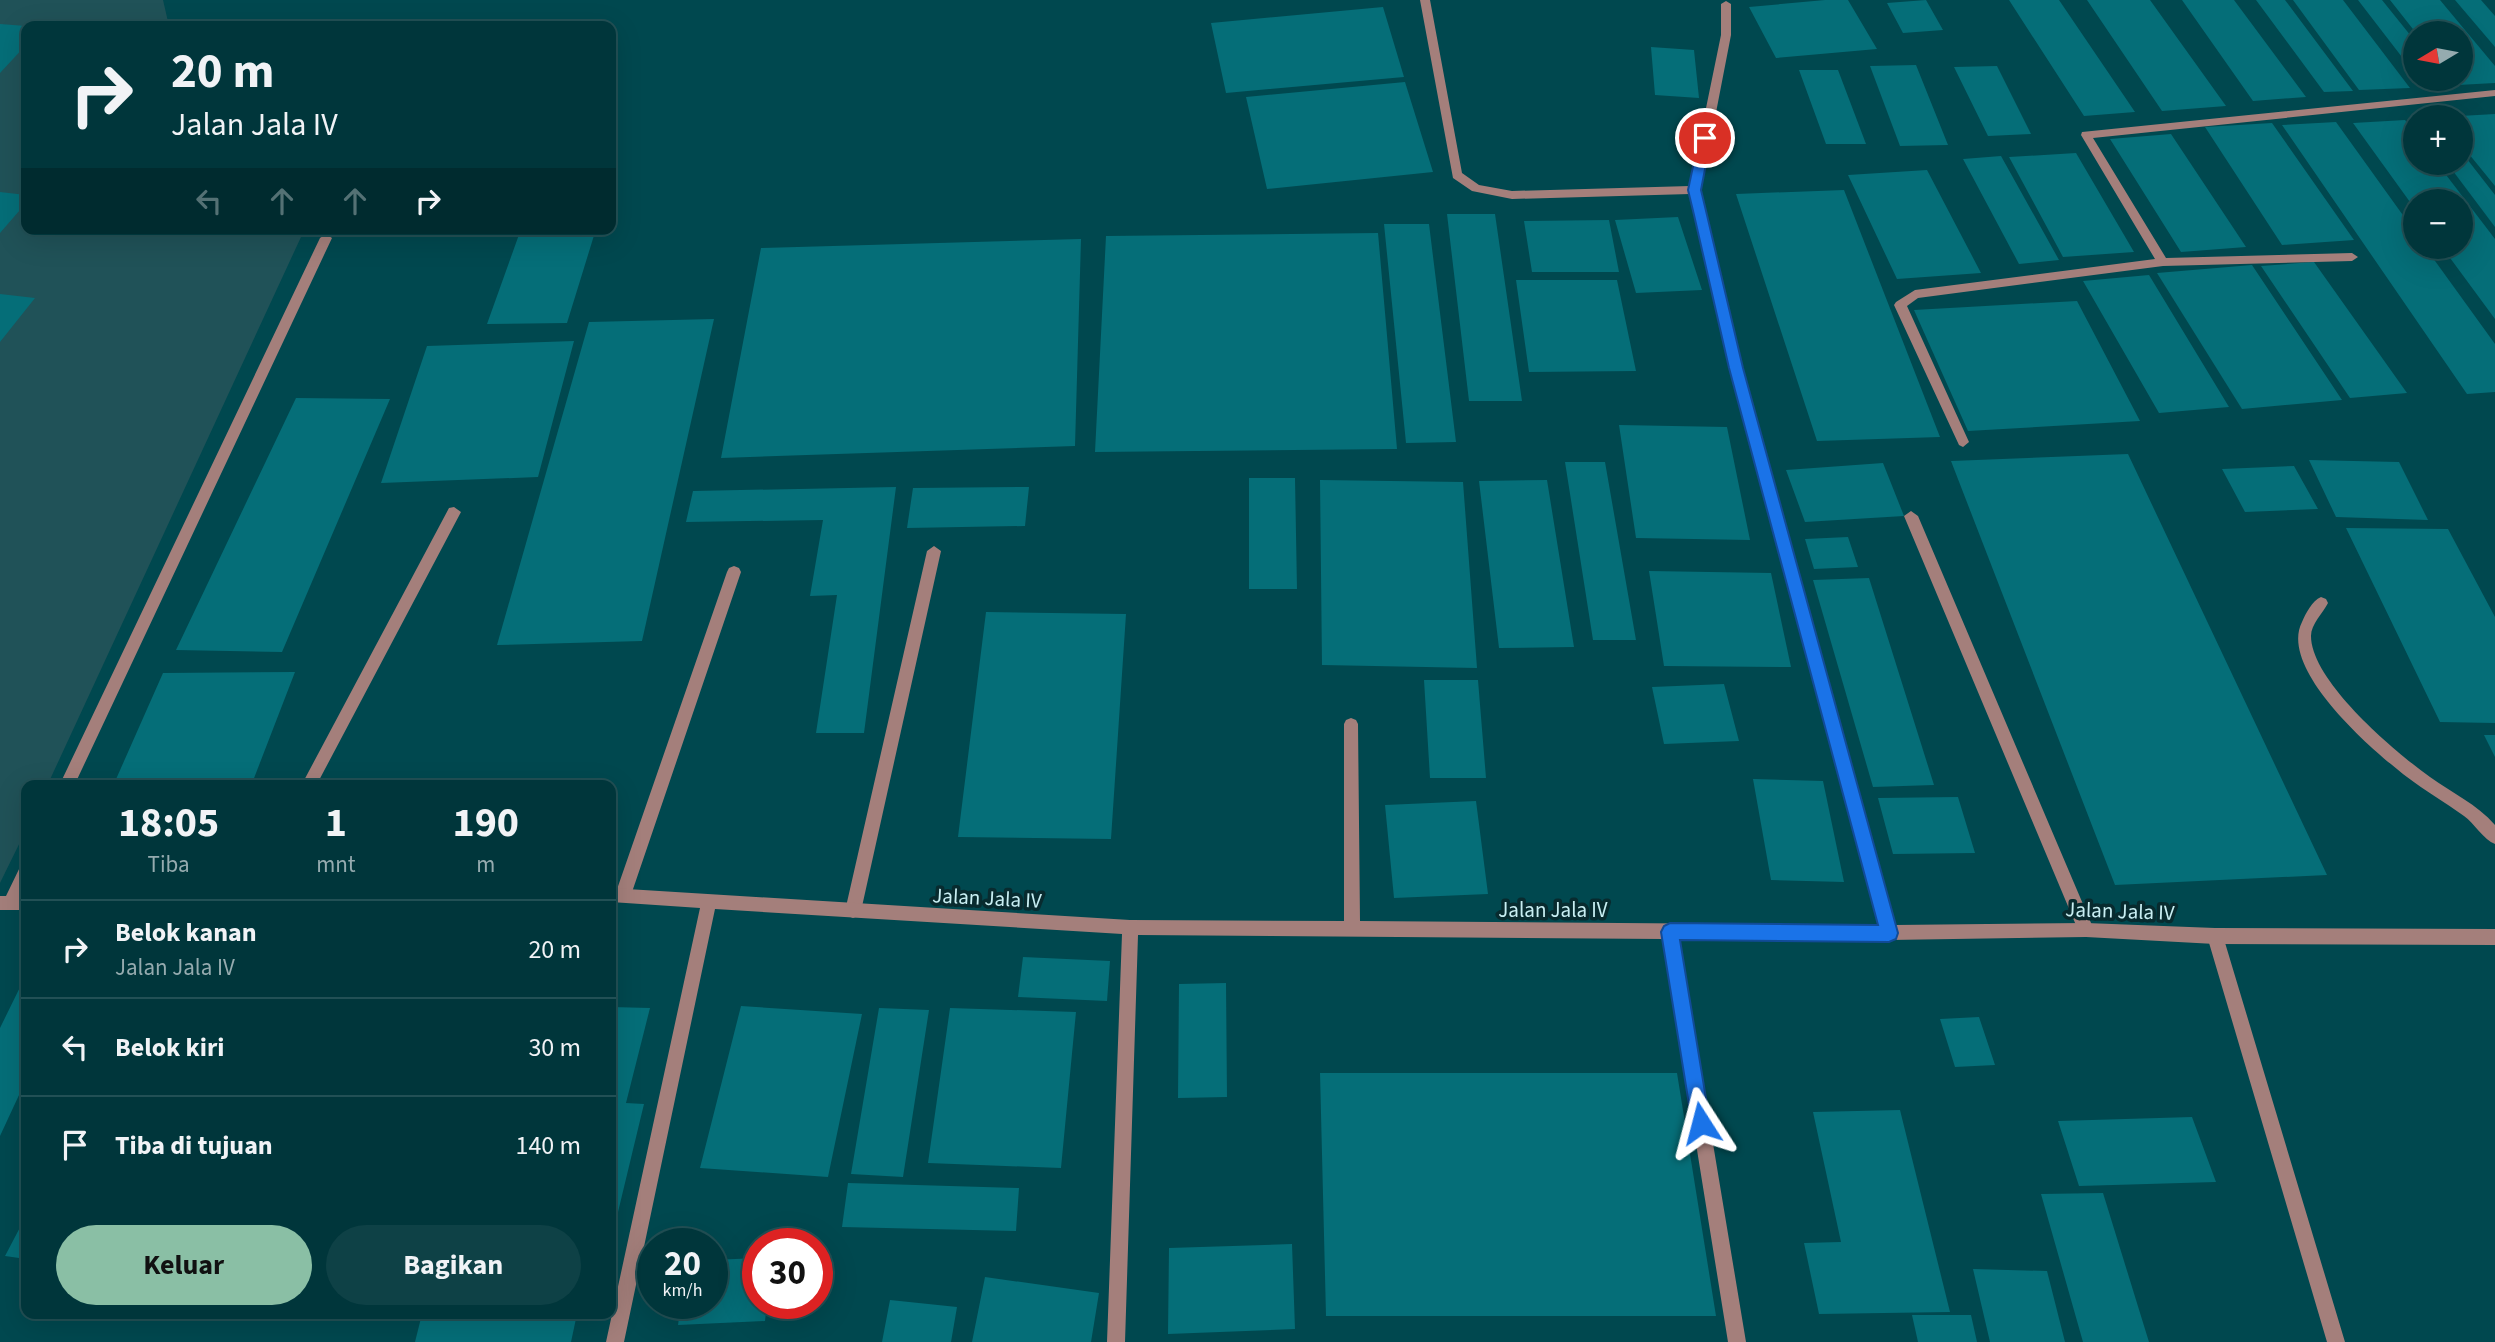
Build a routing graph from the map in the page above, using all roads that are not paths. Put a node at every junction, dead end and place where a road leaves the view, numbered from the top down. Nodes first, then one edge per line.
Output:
1 (1425, 0) edge
2 (1726, 4) dead end
3 (2495, 93) edge
4 (1695, 190) junction
5 (326, 238) dead end
6 (2352, 257) dead end
7 (2163, 262) junction
8 (1963, 442) dead end
9 (454, 512) dead end
10 (1911, 516) dead end
11 (934, 551) dead end
12 (734, 572) dead end
13 (2321, 603) dead end
14 (1351, 724) dead end
15 (69, 780) edge
16 (311, 780) edge
17 (2495, 837) edge
18 (21, 882) edge
19 (617, 895) edge
20 (709, 902) junction
21 (12, 904) edge
22 (853, 911) junction
23 (1130, 927) junction
24 (1352, 930) junction
25 (2086, 930) junction
26 (1670, 932) junction
27 (1889, 933) junction
28 (2215, 936) junction
29 (2495, 937) edge
30 (615, 1342) edge
31 (1116, 1342) edge
32 (1737, 1342) edge
33 (2336, 1342) edge

1 - 4 street
2 - 4 street
3 - 7 street
4 - 27 street
5 - 15 street
6 - 7 street
7 - 8 street
9 - 16 street
10 - 25 street
11 - 22 street
12 - 19 street
13 - 17 street
14 - 24 street
18 - 21 street
19 - 20 street, Jalan Jala IV
20 - 22 street, Jalan Jala IV
20 - 30 street
22 - 23 street, Jalan Jala IV
23 - 24 street, Jalan Jala IV
23 - 31 street
24 - 26 street, Jalan Jala IV
25 - 27 street, Jalan Jala IV
25 - 28 street, Jalan Jala IV
26 - 27 street, Jalan Jala IV
26 - 32 street
28 - 29 street, Jalan Jala IV
28 - 33 street

